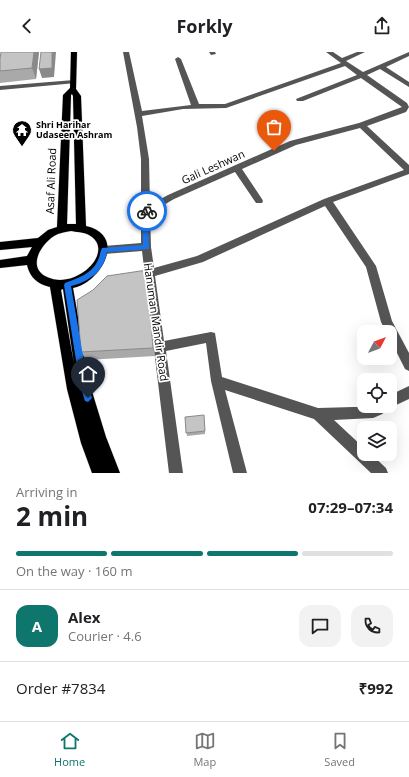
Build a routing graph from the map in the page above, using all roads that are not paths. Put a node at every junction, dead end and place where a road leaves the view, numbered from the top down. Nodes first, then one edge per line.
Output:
1 (74, 52) edge
2 (126, 52) edge
3 (329, 52) edge
4 (362, 52) edge
5 (409, 54) edge
6 (178, 59) dead end
7 (343, 63) junction
8 (380, 66) junction
9 (362, 75) junction
10 (74, 85) junction
11 (409, 85) edge
12 (0, 88) edge
13 (300, 98) dead end
14 (196, 107) junction
15 (138, 114) junction
16 (362, 125) junction
17 (237, 168) junction
18 (409, 171) edge
19 (259, 201) dead end
20 (327, 202) junction
21 (145, 212) junction
22 (81, 228) junction
23 (62, 229) junction
24 (39, 242) junction
25 (0, 246) edge
26 (146, 247) junction
27 (104, 250) junction
28 (31, 260) junction
29 (0, 264) edge
30 (150, 273) junction
31 (61, 285) junction
32 (160, 347) junction
33 (408, 360) edge
34 (217, 381) junction
35 (409, 392) edge
36 (397, 398) edge
37 (357, 413) edge
38 (318, 414) junction
39 (99, 473) edge
40 (113, 473) edge
41 (176, 473) edge
42 (240, 473) edge
43 (381, 473) edge

1 - 10 main road, Asaf Ali Road
2 - 15 street, Hanuman Mandir Road
3 - 7 street
4 - 7 street
5 - 8 street
6 - 14 street
7 - 9 street
7 - 14 street
8 - 9 street
8 - 11 street
9 - 13 street
9 - 16 street, Gali Leshwan
10 - 12 street
10 - 22 main road, Asaf Ali Road
10 - 23 main road, Asaf Ali Road
14 - 15 street
15 - 21 street, Hanuman Mandir Road
16 - 17 street, Gali Leshwan
16 - 18 street
17 - 19 street
17 - 21 street, Gali Leshwan
18 - 20 street
20 - 30 street
20 - 33 street
21 - 26 street, Hanuman Mandir Road
22 - 23 main road
22 - 27 main road
23 - 24 main road
24 - 25 main road
24 - 28 main road
26 - 27 street
26 - 30 street, Hanuman Mandir Road
27 - 31 main road
28 - 29 main road
28 - 31 main road
30 - 32 street, Hanuman Mandir Road
31 - 39 main road
31 - 40 main road
32 - 34 street
32 - 41 street, Hanuman Mandir Road
34 - 38 street
34 - 42 street
35 - 36 street
37 - 38 street
38 - 43 street

